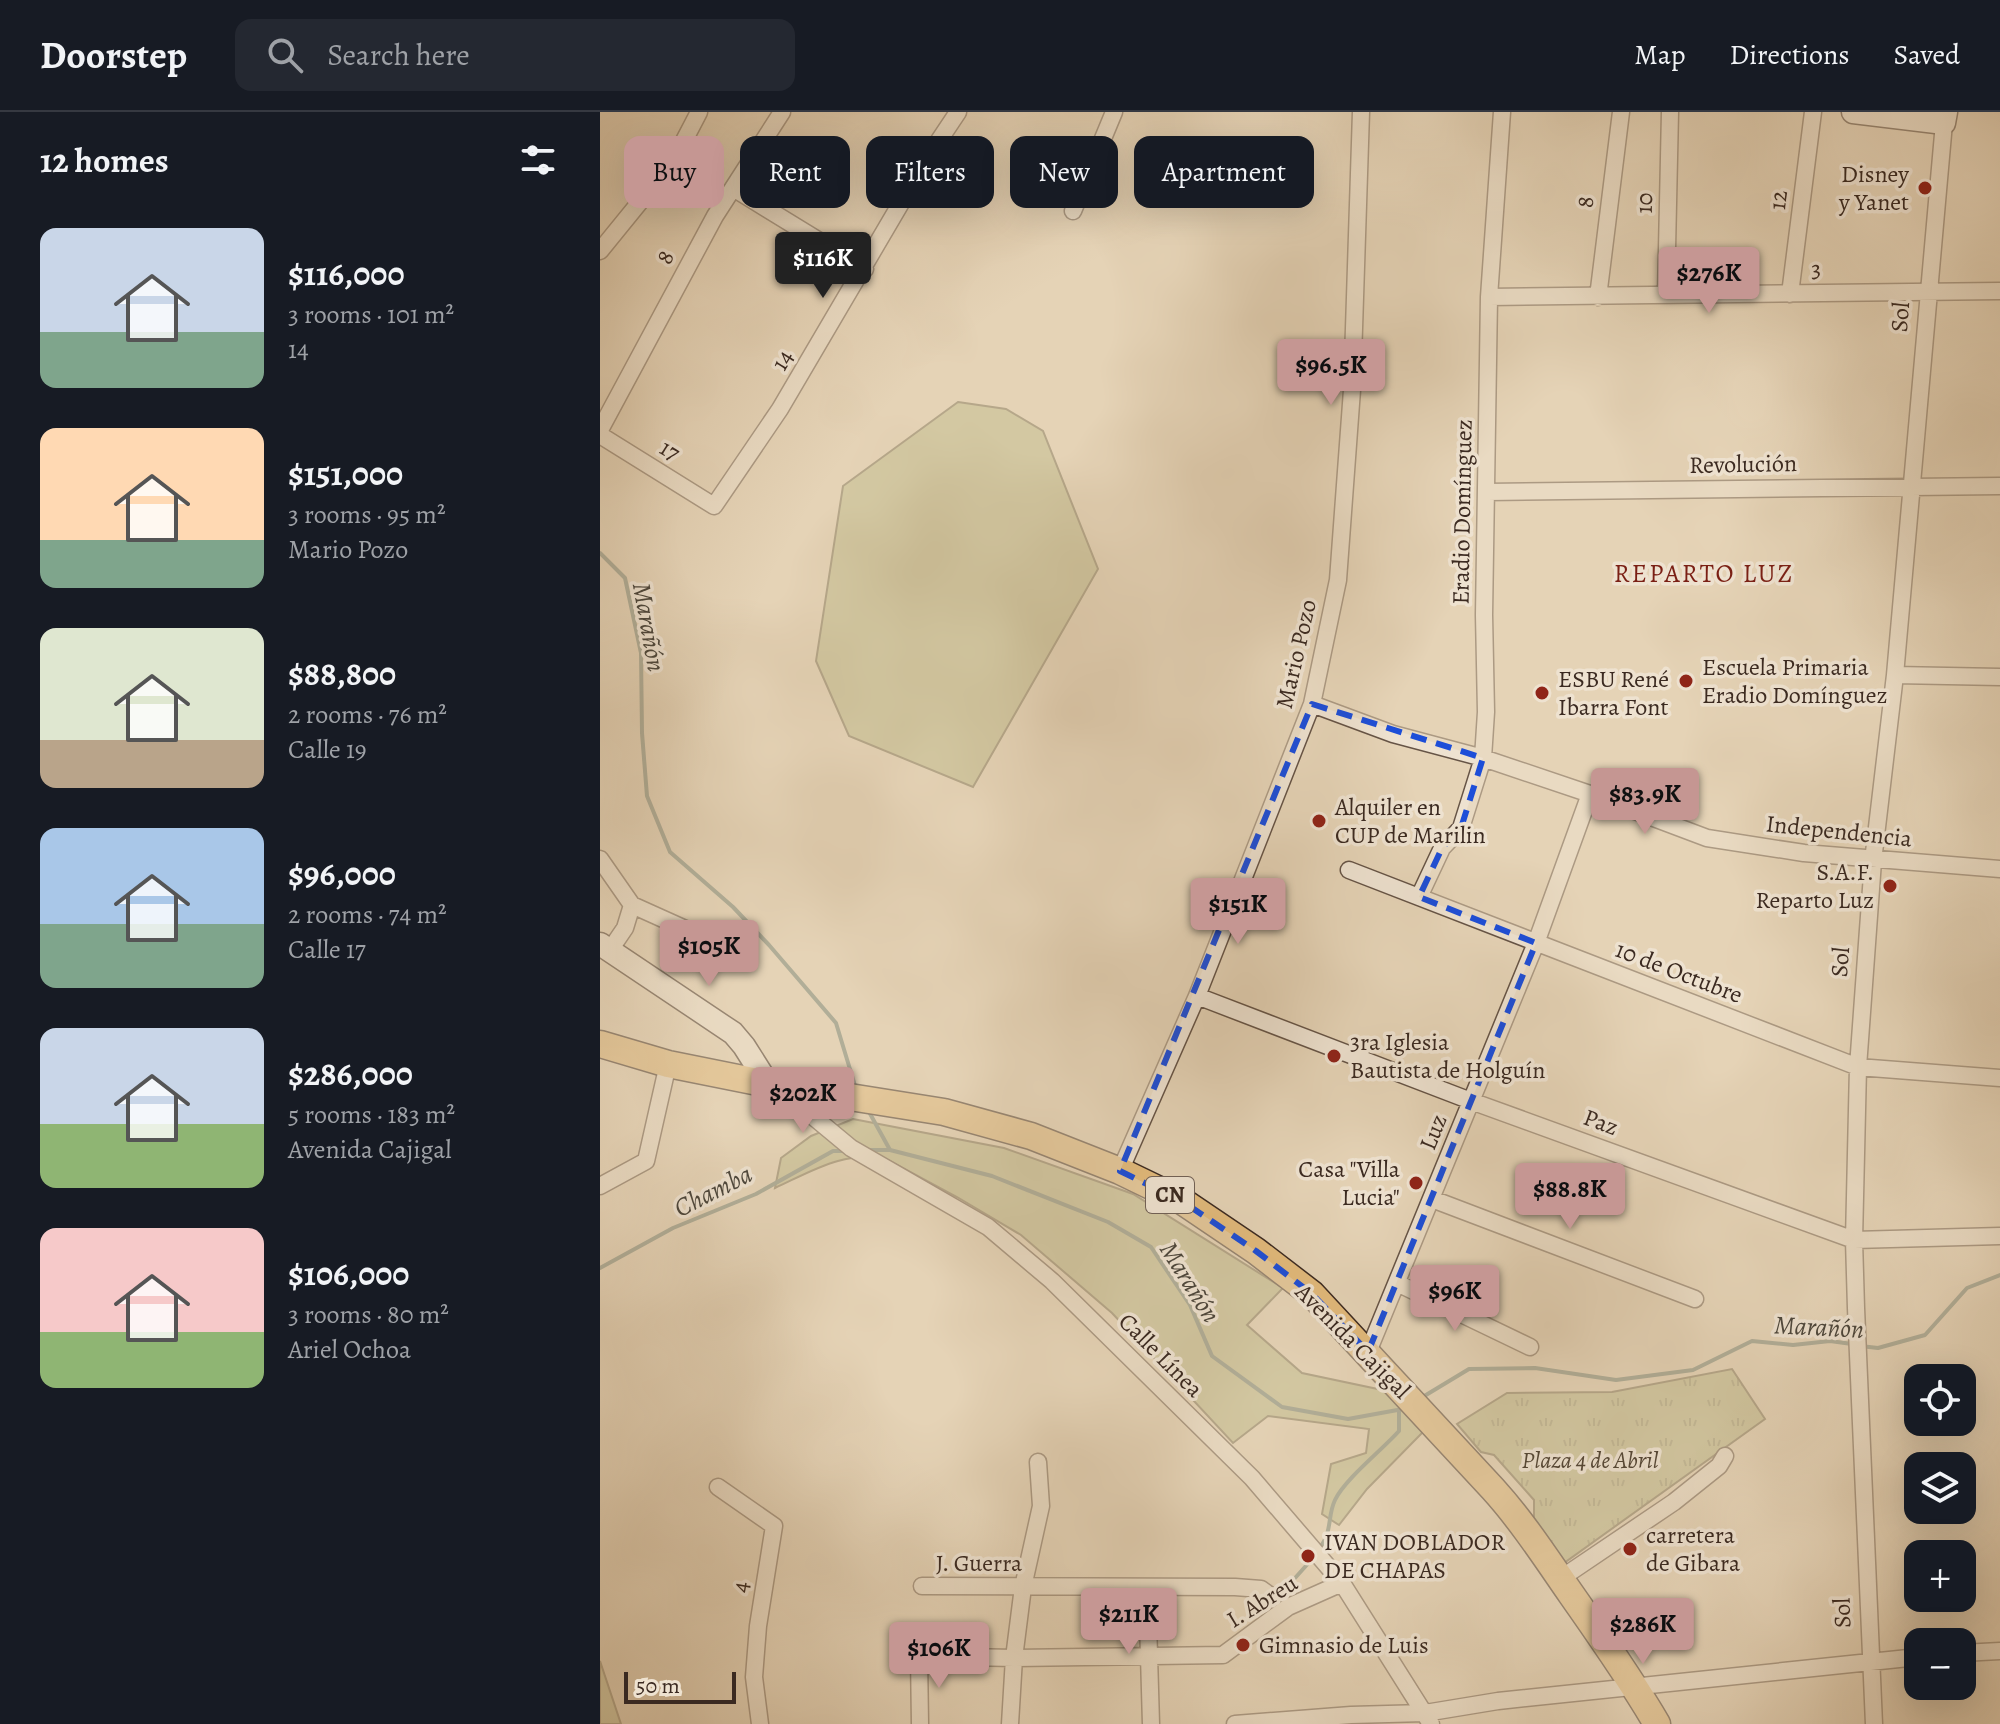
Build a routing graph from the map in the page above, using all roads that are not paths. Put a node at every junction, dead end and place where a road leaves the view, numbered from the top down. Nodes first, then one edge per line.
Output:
1 (699, 112) edge
2 (782, 112) edge
3 (958, 112) edge
4 (1114, 112) edge
5 (1361, 112) edge
6 (1502, 112) edge
7 (1621, 112) edge
8 (1670, 112) edge
9 (1813, 112) edge
10 (1853, 112) edge
11 (1945, 117) edge
12 (733, 188) junction
13 (1073, 211) dead end
14 (600, 251) edge
15 (865, 269) junction
16 (2000, 291) edge
17 (1928, 292) junction
18 (1790, 294) junction
19 (1666, 295) junction
20 (1489, 297) junction
21 (1598, 297) junction
22 (600, 432) edge
23 (1912, 486) junction
24 (2000, 486) edge
25 (1487, 492) junction
26 (714, 506) joint
27 (1895, 675) junction
28 (2000, 677) edge
29 (1312, 704) junction
30 (1483, 758) junction
31 (1590, 794) junction
32 (600, 859) edge
33 (1873, 861) junction
34 (2000, 869) edge
35 (1349, 870) dead end
36 (1419, 897) junction
37 (632, 905) junction
38 (712, 941) dead end
39 (1536, 943) junction
40 (605, 947) edge
41 (1197, 996) junction
42 (600, 1044) edge
43 (668, 1064) junction
44 (1858, 1067) junction
45 (2000, 1078) edge
46 (780, 1086) junction
47 (1471, 1101) junction
48 (1120, 1171) junction
49 (600, 1186) edge
50 (1432, 1199) junction
51 (2000, 1236) edge
52 (1854, 1240) junction
53 (1397, 1283) junction
54 (1695, 1299) dead end
55 (1530, 1347) dead end
56 (1368, 1352) junction
57 (1725, 1456) dead end
58 (1038, 1462) dead end
59 (718, 1487) dead end
60 (1560, 1579) junction
61 (1342, 1583) junction
62 (922, 1586) dead end
63 (1023, 1587) junction
64 (1147, 1587) junction
65 (1272, 1597) dead end
66 (2000, 1651) edge
67 (1976, 1652) edge
68 (1149, 1656) junction
69 (1014, 1658) junction
70 (1904, 1658) edge
71 (1870, 1660) junction
72 (1636, 1687) junction
73 (1428, 1718) edge
74 (1351, 1720) edge
75 (1252, 1723) edge
76 (760, 1724) edge
77 (920, 1724) edge
78 (1010, 1724) edge
79 (1151, 1724) edge
80 (1235, 1724) edge
81 (1657, 1724) edge
82 (1874, 1724) edge

1 - 14 street
2 - 12 street, 8
3 - 15 street, 14
4 - 13 street
5 - 29 street, Mario Pozo
6 - 20 street, Eradio Domínguez
7 - 21 street, 8
8 - 19 street, 10
9 - 18 street, 12
10 - 11 street
11 - 17 street, Sol
12 - 15 street
12 - 22 street, 8
15 - 26 street, 14
16 - 17 street, 3
17 - 18 street, 3
17 - 23 street, Sol
18 - 19 street, 3
19 - 21 street, 3
20 - 21 street, 3
20 - 25 street, Eradio Domínguez
22 - 26 street, 17
23 - 24 street, Revolución
23 - 25 street, Revolución
23 - 27 street, Sol
25 - 30 street, Eradio Domínguez
27 - 28 street
27 - 33 street, Sol
29 - 30 street, Independencia
29 - 41 street, Mario Pozo
30 - 31 street, Independencia
30 - 36 street, Eradio Domínguez
31 - 33 street, Independencia
31 - 39 street, Luz
32 - 37 street
33 - 34 street, Independencia
33 - 44 street, Sol
35 - 36 street, 10 de Octubre
36 - 39 street, 10 de Octubre
37 - 38 street
37 - 40 street
39 - 44 street, 10 de Octubre
39 - 47 street, Luz
40 - 46 street
41 - 47 street, Paz
41 - 48 street, Mario Pozo
42 - 43 main road, Avenida Cajigal / CN
43 - 46 main road, Avenida Cajigal / CN
43 - 49 street
44 - 45 street, 10 de Octubre
44 - 52 street, Sol
46 - 48 main road, Avenida Cajigal / CN
46 - 61 street, Calle Línea
47 - 50 street, Luz
47 - 52 street, Paz
48 - 56 main road, Avenida Cajigal / CN
50 - 53 street, Luz
50 - 54 street
51 - 52 street, Paz
52 - 71 street, Sol
53 - 55 street
53 - 56 street, Luz
56 - 60 main road, Avenida Cajigal / CN
57 - 60 street
58 - 63 street
59 - 76 street, 4
60 - 72 main road, Avenida Cajigal / CN
61 - 68 street, I. Abreu
61 - 73 street, Calle Línea
62 - 63 street, J. Guerra
63 - 64 street, J. Guerra
63 - 69 street
64 - 65 street, J. Guerra
64 - 68 street
66 - 67 street
68 - 69 street, I. Abreu
68 - 79 street
69 - 77 street, I. Abreu
69 - 78 street
70 - 71 street
71 - 72 street
71 - 82 street, Sol
72 - 73 street
72 - 81 main road, Avenida Cajigal / CN
73 - 74 street
74 - 75 street
75 - 80 street

